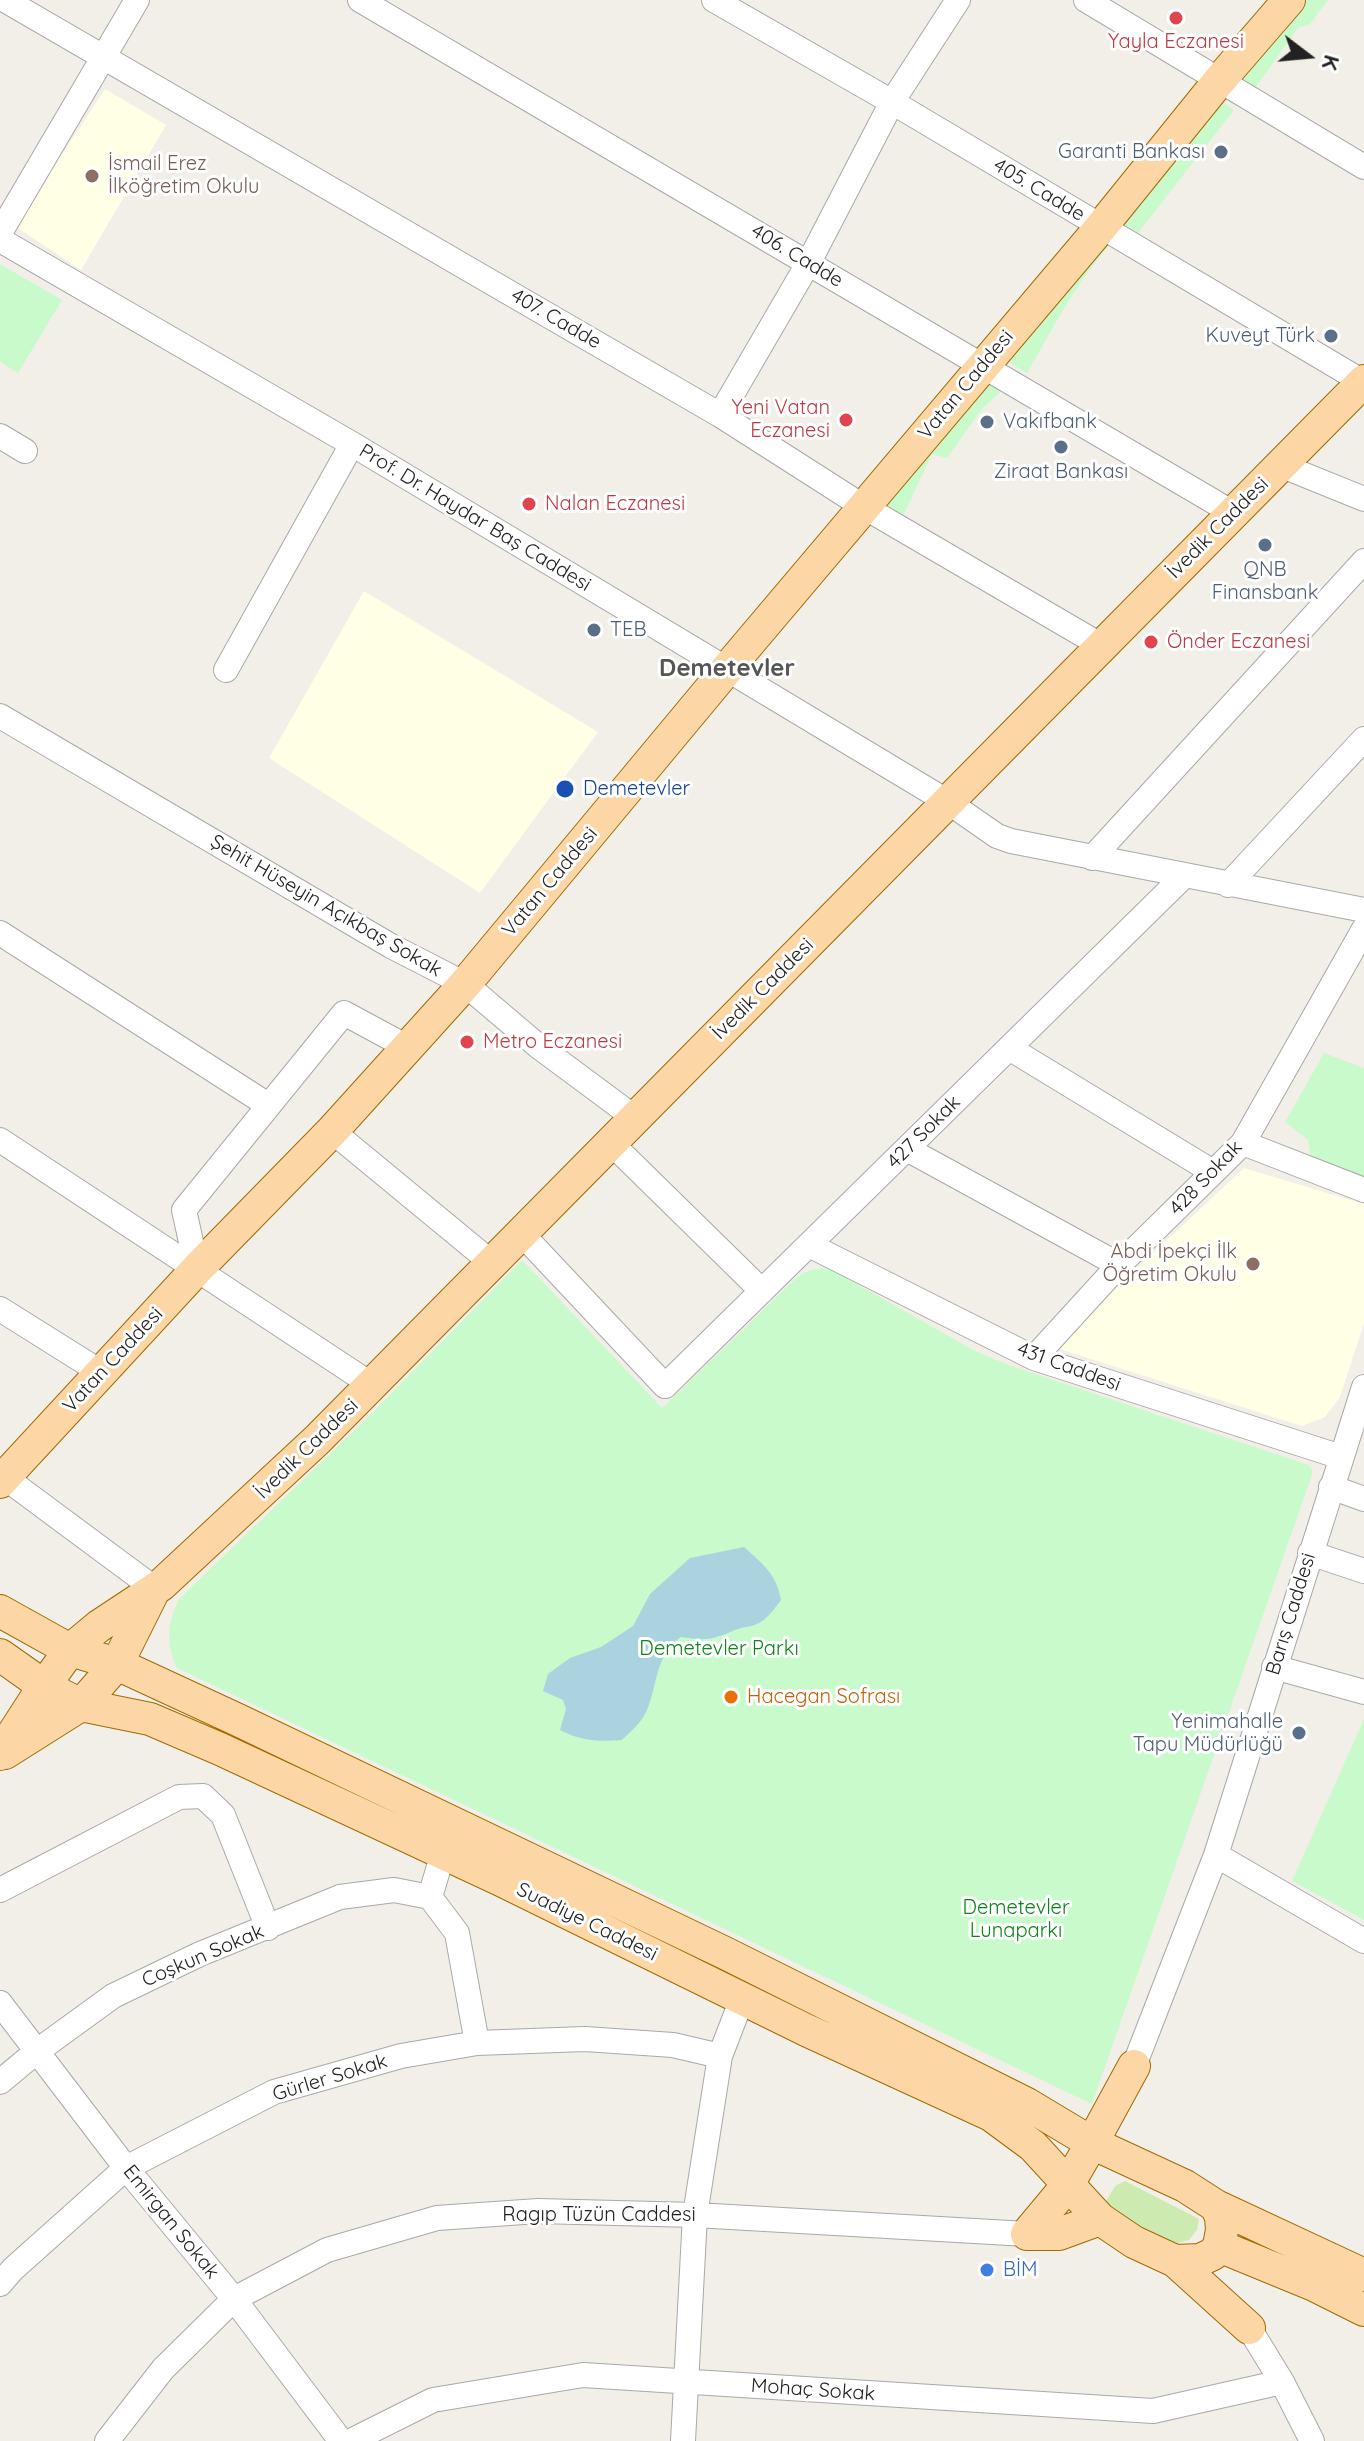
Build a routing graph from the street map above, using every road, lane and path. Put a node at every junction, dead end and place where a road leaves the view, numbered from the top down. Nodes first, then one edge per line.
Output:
1 (5, 0) edge
2 (137, 0) edge
3 (360, 0) edge
4 (714, 0) edge
5 (958, 0) edge
6 (1086, 0) edge
7 (1289, 0) edge
8 (103, 58) junction
9 (1219, 81) junction
10 (892, 102) junction
11 (1364, 167) edge
12 (1101, 227) junction
13 (0, 233) edge
14 (0, 240) edge
15 (809, 262) junction
16 (981, 366) junction
17 (1363, 381) edge
18 (720, 415) junction
19 (0, 436) edge
20 (352, 444) junction
21 (25, 451) dead end
22 (1280, 465) junction
23 (1364, 499) edge
24 (864, 507) junction
25 (1233, 513) junction
26 (1364, 561) edge
27 (1102, 646) junction
28 (727, 669) junction
29 (226, 670) dead end
30 (0, 716) edge
31 (1364, 739) edge
32 (948, 802) junction
33 (1092, 858) junction
34 (1183, 877) junction
35 (1228, 885) junction
36 (1364, 910) edge
37 (1364, 929) edge
38 (0, 933) edge
39 (465, 984) junction
40 (407, 1047) junction
41 (1009, 1048) junction
42 (268, 1105) junction
43 (635, 1118) junction
44 (332, 1131) junction
45 (0, 1140) edge
46 (611, 1143) junction
47 (1243, 1143) junction
48 (907, 1149) junction
49 (1213, 1172) junction
50 (1364, 1190) edge
51 (521, 1233) junction
52 (809, 1245) junction
53 (492, 1263) junction
54 (1119, 1265) junction
55 (197, 1269) junction
56 (762, 1291) junction
57 (0, 1309) edge
58 (1034, 1358) junction
59 (102, 1373) junction
60 (372, 1385) junction
61 (1364, 1387) edge
62 (1341, 1457) junction
63 (2, 1477) edge
64 (1331, 1487) junction
65 (1364, 1499) edge
66 (1310, 1553) junction
67 (1364, 1571) edge
68 (155, 1589) junction
69 (0, 1611) edge
70 (70, 1650) junction
71 (0, 1655) edge
72 (117, 1664) junction
73 (1274, 1667) junction
74 (44, 1686) junction
75 (1364, 1692) edge
76 (81, 1705) junction
77 (0, 1755) edge
78 (443, 1853) junction
79 (1216, 1855) junction
80 (0, 1890) edge
81 (430, 1897) junction
82 (268, 1928) junction
83 (1364, 1941) edge
84 (742, 1999) junction
85 (0, 2003) edge
86 (477, 2043) junction
87 (36, 2052) junction
88 (720, 2056) junction
89 (1134, 2066) joint
90 (0, 2082) edge
91 (1107, 2149) junction
92 (126, 2168) junction
93 (1067, 2186) junction
94 (1216, 2206) junction
95 (695, 2215) junction
96 (1100, 2219) junction
97 (1027, 2234) junction
98 (1216, 2250) junction
99 (1175, 2261) junction
100 (1364, 2275) edge
101 (0, 2284) edge
102 (234, 2299) junction
103 (1364, 2310) edge
104 (1249, 2328) junction
105 (686, 2382) junction
106 (1282, 2382) junction
107 (107, 2441) edge
108 (341, 2441) edge
109 (351, 2441) edge
110 (683, 2441) edge
111 (1312, 2441) edge

1 - 8 street, 407. Cadde
2 - 8 street
3 - 15 street, 406. Cadde
4 - 10 street, 405. Cadde
5 - 10 street
6 - 9 street
7 - 9 main road, Vatan Caddesi
8 - 13 street
8 - 18 street, 407. Cadde
9 - 11 street
9 - 12 main road, Vatan Caddesi
10 - 12 street, 405. Cadde
10 - 15 street
12 - 16 main road, Vatan Caddesi
12 - 17 street, 405. Cadde
14 - 20 street, Prof. Dr. Haydar Baş Caddesi
15 - 16 street, 406. Cadde
15 - 18 street
16 - 24 main road, Vatan Caddesi
16 - 25 street, 406. Cadde
17 - 22 main road, İvedik Caddesi
18 - 24 street, 407. Cadde
19 - 21 street
20 - 28 street, Prof. Dr. Haydar Baş Caddesi
20 - 29 street
22 - 23 street
22 - 25 main road, İvedik Caddesi
24 - 27 street, 407. Cadde
24 - 28 main road, Vatan Caddesi
25 - 27 main road, İvedik Caddesi
26 - 33 street
27 - 32 main road, İvedik Caddesi
28 - 32 street, Prof. Dr. Haydar Baş Caddesi
28 - 39 main road, Vatan Caddesi
30 - 39 street, Şehit Hüseyin Açıkbaş Sokak
31 - 35 street
32 - 33 street, Prof. Dr. Haydar Baş Caddesi
32 - 43 main road, İvedik Caddesi
33 - 34 street, Prof. Dr. Haydar Baş Caddesi
34 - 35 street, Prof. Dr. Haydar Baş Caddesi
34 - 41 street, 427 Sokak
35 - 36 street, Prof. Dr. Haydar Baş Caddesi
37 - 47 street, 428 Sokak
38 - 42 street
39 - 40 main road, Vatan Caddesi
39 - 43 street, Şehit Hüseyin Açıkbaş Sokak
40 - 42 street
40 - 44 main road, Vatan Caddesi
41 - 48 street, 427 Sokak
41 - 49 street
42 - 55 street
43 - 46 main road, İvedik Caddesi
44 - 53 street
44 - 55 main road, Vatan Caddesi
45 - 55 street
46 - 51 main road, İvedik Caddesi
46 - 56 street
47 - 49 street, 428 Sokak
47 - 50 street
48 - 52 street, 427 Sokak
48 - 54 street
49 - 54 street, 428 Sokak
51 - 53 main road, İvedik Caddesi
51 - 56 street, 427 Sokak
52 - 56 street, 427 Sokak
52 - 58 street, 431 Caddesi
53 - 60 main road, İvedik Caddesi
54 - 58 street, 428 Sokak
55 - 59 main road, Vatan Caddesi
55 - 60 street
57 - 59 street
58 - 62 street, 431 Caddesi
59 - 63 main road, Vatan Caddesi
60 - 68 main road, İvedik Caddesi
61 - 62 street, Barış Caddesi
62 - 64 street, Barış Caddesi
63 - 68 street
64 - 65 street
64 - 66 street, Barış Caddesi
66 - 67 street
66 - 73 street, Barış Caddesi
68 - 70 main road, İvedik Caddesi
68 - 72 main road, İvedik Caddesi
69 - 70 main road
70 - 72 main road
70 - 74 main road, İvedik Caddesi
71 - 74 main road
72 - 76 main road, İvedik Caddesi
72 - 91 main road, Suadiye Caddesi
73 - 75 street
73 - 79 street, Barış Caddesi
74 - 76 main road
74 - 77 main road, İvedik Caddesi
76 - 77 main road, İvedik Caddesi
76 - 78 main road, Suadiye Caddesi
78 - 81 street
78 - 84 main road, Suadiye Caddesi
79 - 83 street
79 - 89 street, Barış Caddesi
80 - 82 street
81 - 82 street, Coşkun Sokak
81 - 86 street
82 - 87 street, Coşkun Sokak
84 - 88 street
84 - 93 main road, Suadiye Caddesi
85 - 87 street, Emirgan Sokak
86 - 88 street, Gürler Sokak
86 - 92 street, Gürler Sokak
87 - 90 street, Coşkun Sokak
87 - 92 street, Emirgan Sokak
88 - 95 street
89 - 91 main road, Barış Caddesi
91 - 93 main road
91 - 94 main road, Suadiye Caddesi
92 - 101 street, Gürler Sokak
92 - 102 street, Emirgan Sokak
93 - 96 main road, Suadiye Caddesi
93 - 97 main road
94 - 98 main road
94 - 100 main road, Suadiye Caddesi
95 - 97 street, Ragıp Tüzün Caddesi
95 - 102 street, Ragıp Tüzün Caddesi
95 - 105 street
96 - 97 main road, Ragıp Tüzün Caddesi
96 - 99 main road, Suadiye Caddesi
98 - 99 main road
98 - 103 main road
98 - 104 main road
99 - 104 main road
102 - 107 street, Ragıp Tüzün Caddesi
102 - 108 street, Emirgan Sokak
104 - 106 street
105 - 106 street, Mohaç Sokak
105 - 109 street, Mohaç Sokak
105 - 110 street
106 - 111 street

